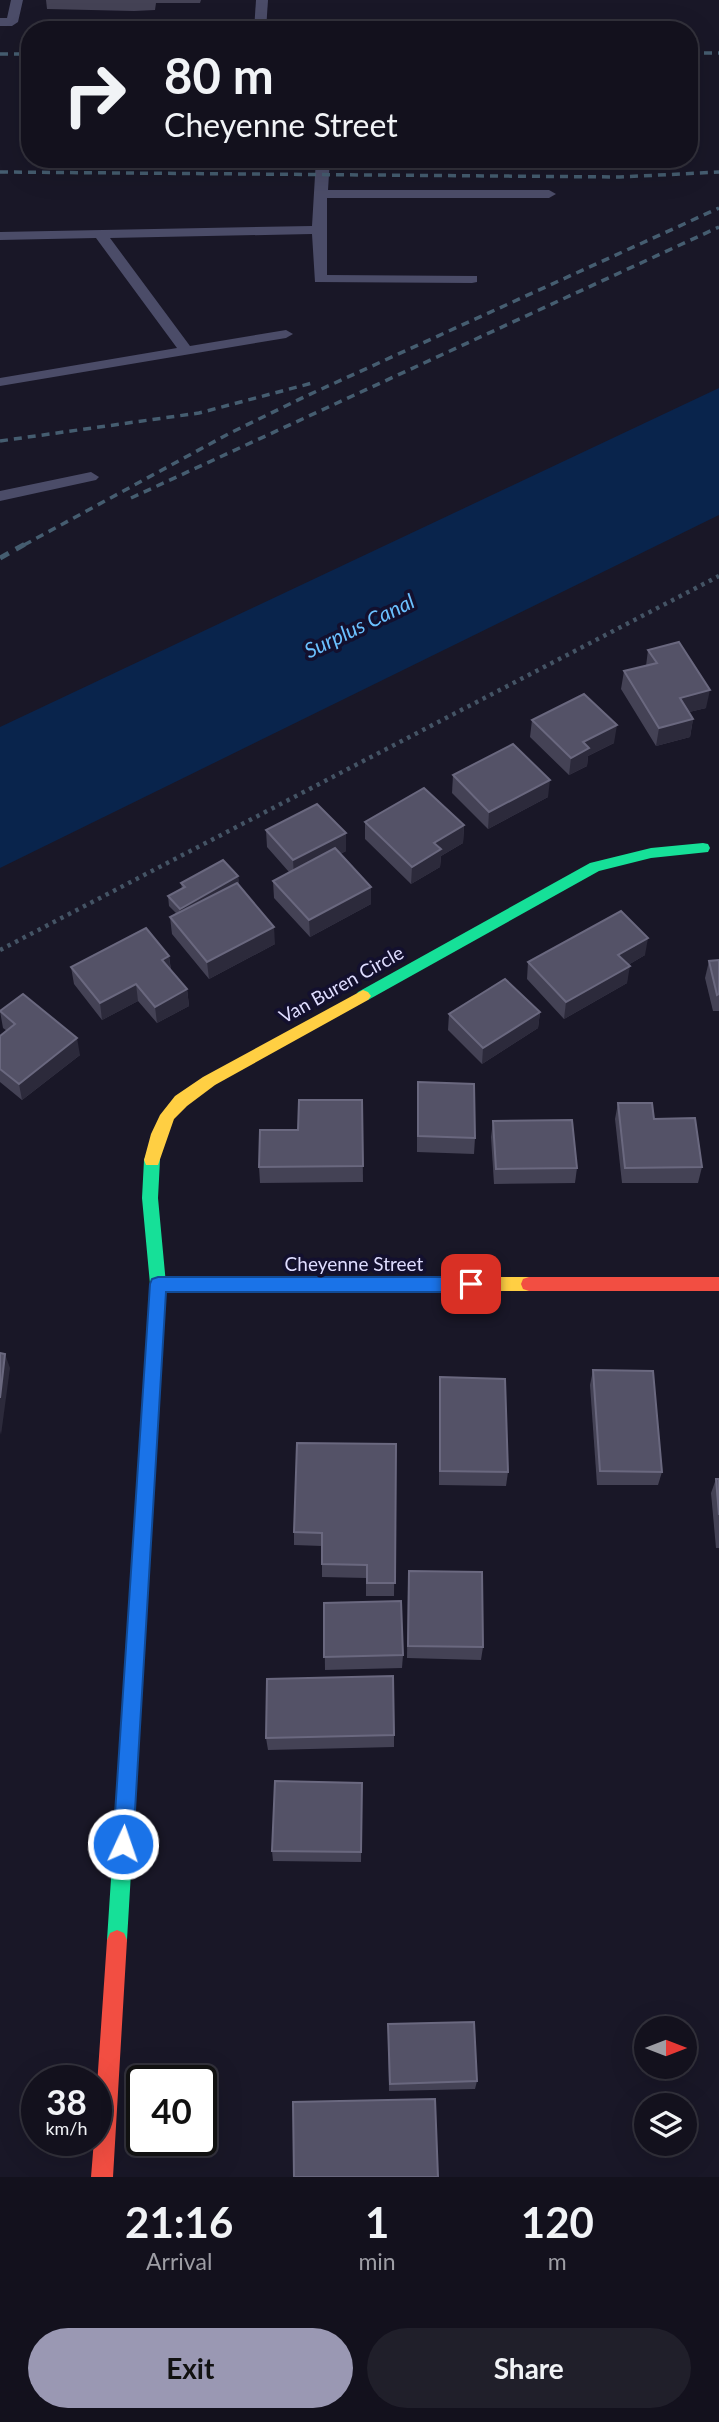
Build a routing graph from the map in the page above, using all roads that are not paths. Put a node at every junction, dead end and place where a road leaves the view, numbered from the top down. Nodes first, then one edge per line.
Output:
1 (17, 0) edge
2 (262, 0) edge
3 (261, 21) edge
4 (0, 22) edge
5 (322, 168) edge
6 (321, 194) junction
7 (549, 194) dead end
8 (320, 230) junction
9 (99, 233) junction
10 (0, 236) edge
11 (472, 279) dead end
12 (286, 334) dead end
13 (186, 350) junction
14 (0, 382) edge
15 (91, 477) dead end
16 (0, 496) edge
17 (703, 848) dead end
18 (158, 1284) junction
19 (719, 1284) edge
20 (103, 2177) edge

1 - 4 lane
2 - 3 lane
5 - 6 lane
6 - 7 lane
6 - 8 lane
8 - 9 lane
8 - 11 lane
9 - 10 lane
9 - 13 lane
12 - 13 lane
13 - 14 lane
15 - 16 lane
17 - 18 street, Van Buren Circle
18 - 19 street, Cheyenne Street
18 - 20 street, Van Buren Circle

